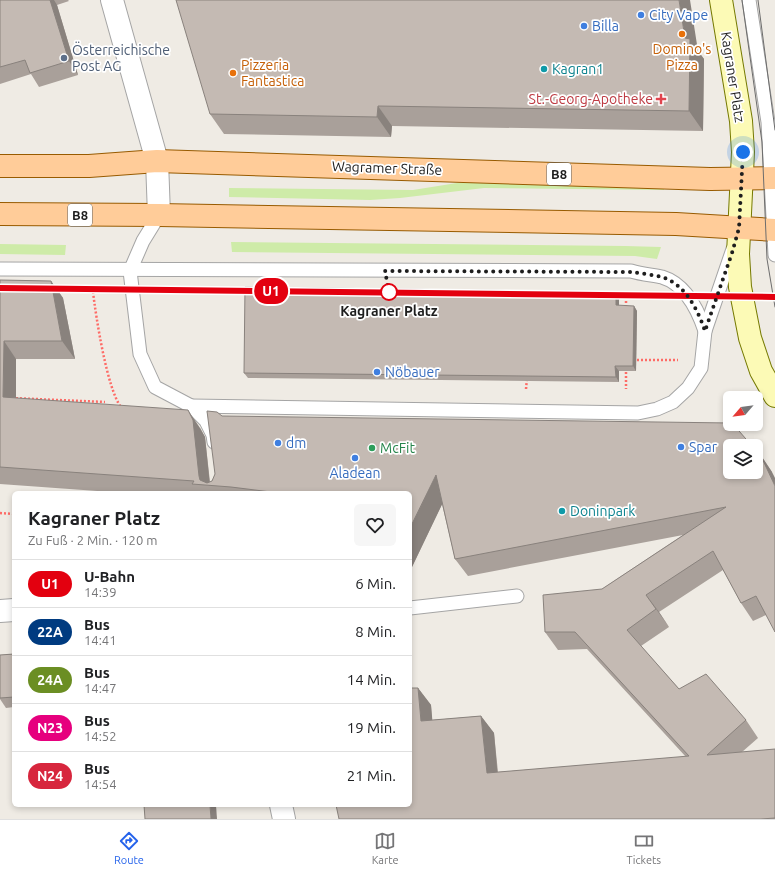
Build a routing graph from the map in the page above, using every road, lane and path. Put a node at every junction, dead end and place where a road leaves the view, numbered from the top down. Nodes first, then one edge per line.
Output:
1 (112, 0) edge
2 (721, 0) edge
3 (749, 0) edge
4 (158, 161) junction
5 (0, 166) edge
6 (773, 178) edge
7 (741, 179) junction
8 (0, 214) edge
9 (159, 215) junction
10 (739, 228) junction
11 (774, 229) edge
12 (775, 255) edge
13 (0, 270) edge
14 (130, 271) junction
15 (626, 290) dead end
16 (96, 312) dead end
17 (626, 313) edge
18 (705, 331) junction
19 (626, 360) edge
20 (685, 361) dead end
21 (626, 367) edge
22 (527, 377) edge
23 (526, 392) dead end
24 (626, 393) dead end
25 (775, 396) edge
26 (8, 398) edge
27 (105, 402) dead end
28 (191, 406) junction
29 (123, 409) edge
30 (215, 457) edge
31 (0, 513) edge
32 (12, 514) edge
33 (517, 596) dead end
34 (412, 608) edge
35 (12, 610) edge
36 (0, 611) edge
37 (281, 807) edge
38 (284, 819) edge

1 - 4 street
2 - 7 main road, Kagraner Platz
3 - 6 lane, Kagraner Platz
4 - 5 main road, Wagramer Straße / B8
4 - 7 main road, Wagramer Straße / B8
4 - 9 street
6 - 7 main road, Wagramer Straße / B8
6 - 11 lane, Kagraner Platz
7 - 10 main road, Kagraner Platz
8 - 9 main road, B8
9 - 10 main road, B8
9 - 14 lane
10 - 11 main road, B8
10 - 18 lane
10 - 25 main road, Kagraner Platz
11 - 12 lane, Kagraner Platz
13 - 14 lane
14 - 18 lane
14 - 28 lane
15 - 17 path
16 - 29 path
18 - 28 lane
19 - 20 path
21 - 24 path
22 - 23 path
26 - 27 path
28 - 30 lane
31 - 32 path
33 - 34 lane
35 - 36 street
37 - 38 street

